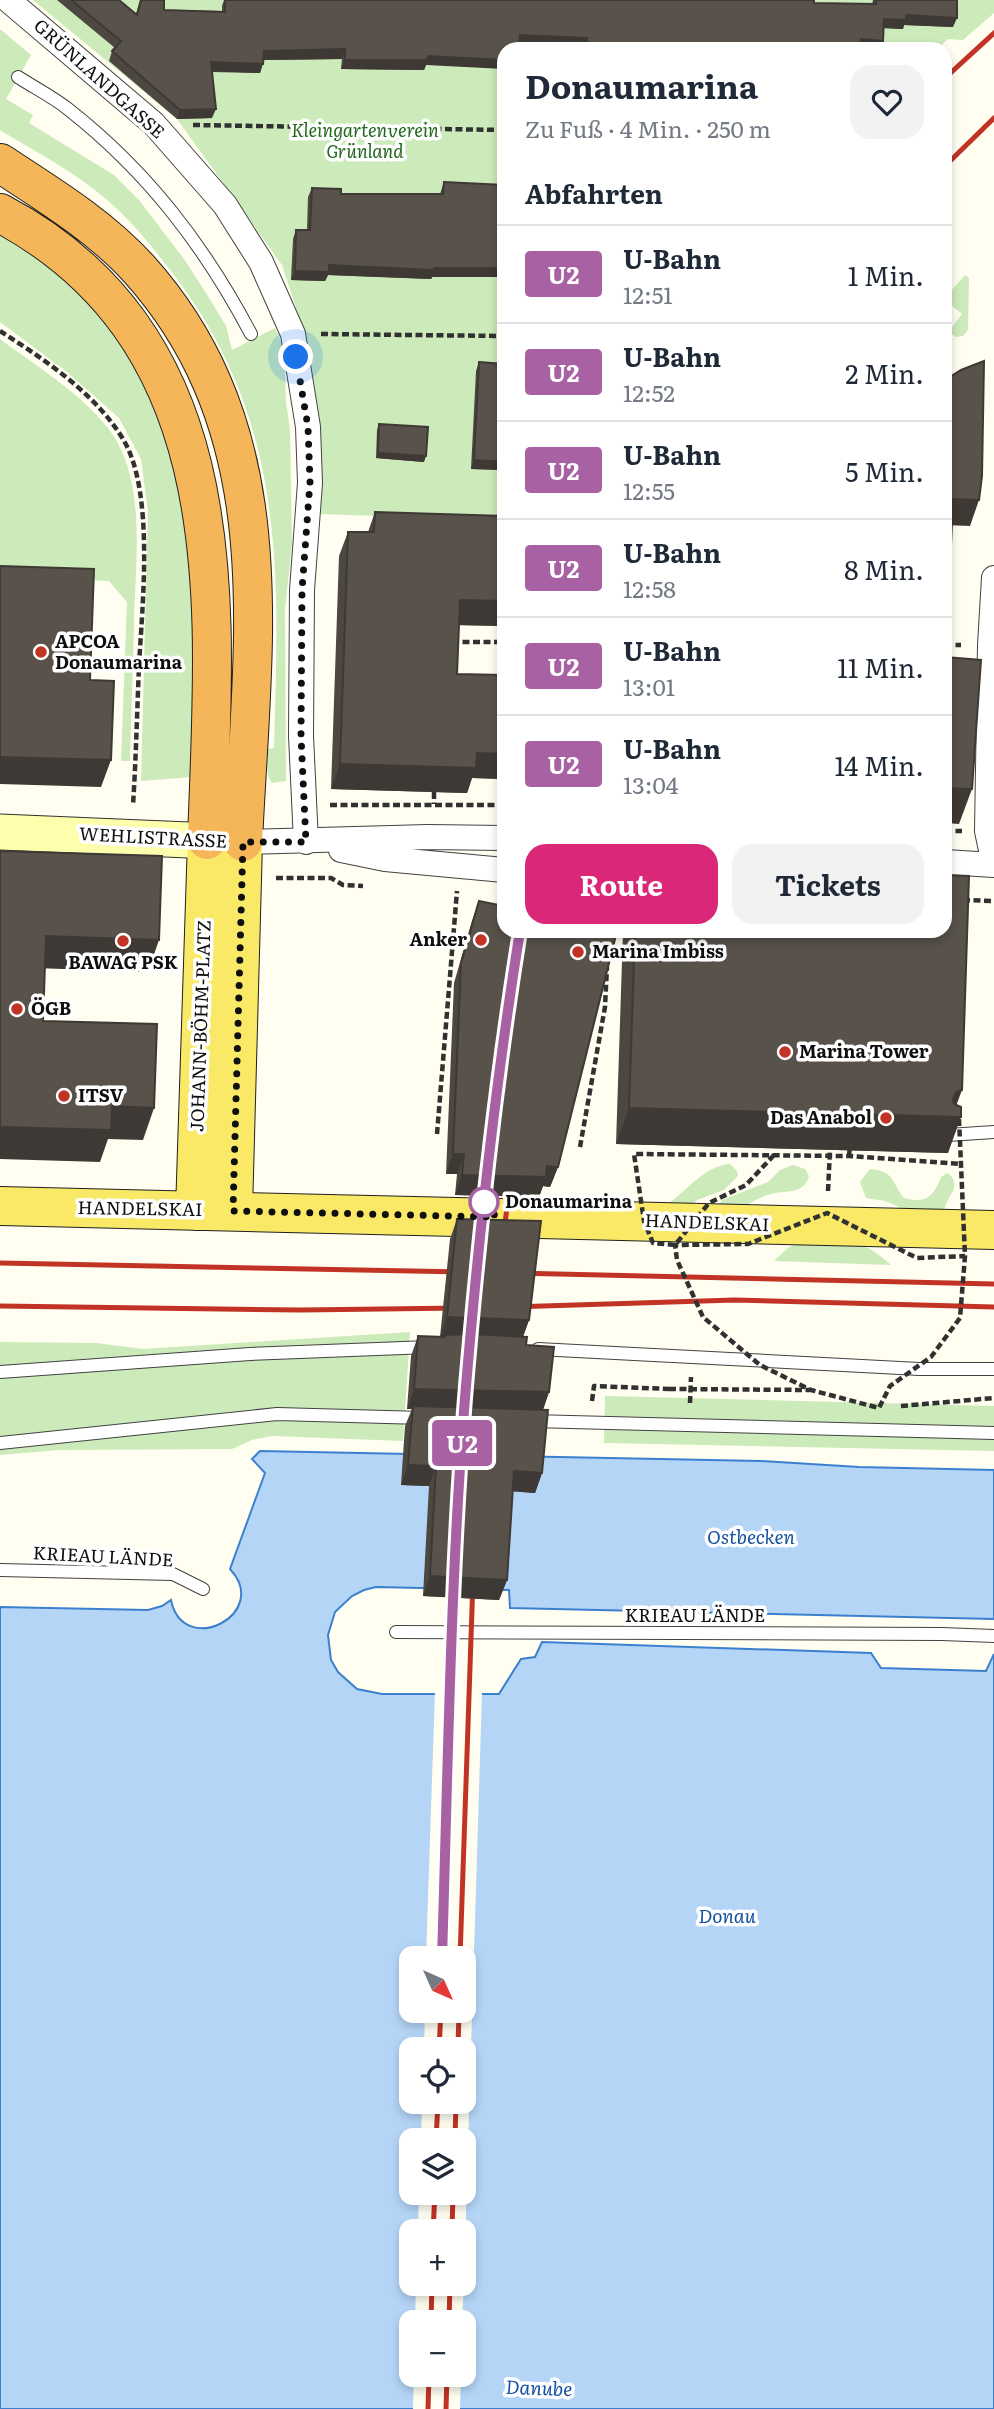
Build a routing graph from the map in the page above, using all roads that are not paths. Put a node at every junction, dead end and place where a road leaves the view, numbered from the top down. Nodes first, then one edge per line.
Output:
1 (8, 0) edge
2 (18, 77) dead end
3 (0, 163) edge
4 (0, 213) edge
5 (251, 334) dead end
6 (994, 578) edge
7 (0, 832) edge
8 (497, 838) edge
9 (225, 841) junction
10 (306, 842) junction
11 (952, 862) edge
12 (994, 865) edge
13 (497, 869) edge
14 (994, 1132) edge
15 (948, 1135) edge
16 (0, 1206) edge
17 (195, 1211) junction
18 (233, 1211) junction
19 (994, 1230) edge
20 (437, 1346) edge
21 (519, 1348) edge
22 (994, 1369) edge
23 (0, 1372) edge
24 (439, 1418) edge
25 (519, 1421) edge
26 (994, 1433) edge
27 (0, 1443) edge
28 (0, 1570) edge
29 (202, 1589) dead end
30 (396, 1632) dead end
31 (994, 1636) edge

1 - 10 street, GRÜNLANDGASSE
2 - 5 lane
3 - 9 highway
4 - 9 highway
6 - 12 street
7 - 9 street, WEHLISTRASSE
8 - 10 street, WEHLISTRASSE
9 - 10 street, WEHLISTRASSE
9 - 17 main road, JOHANN-BÖHM-PLATZ
9 - 18 main road, JOHANN-BÖHM-PLATZ
10 - 13 street, WEHLISTRASSE
11 - 12 street
14 - 15 lane
16 - 17 main road, HANDELSKAI
17 - 18 main road, HANDELSKAI
18 - 19 main road, HANDELSKAI
20 - 23 lane
21 - 22 lane
24 - 27 lane
25 - 26 lane
28 - 29 lane, KRIEAU LÄNDE
30 - 31 lane, KRIEAU LÄNDE

